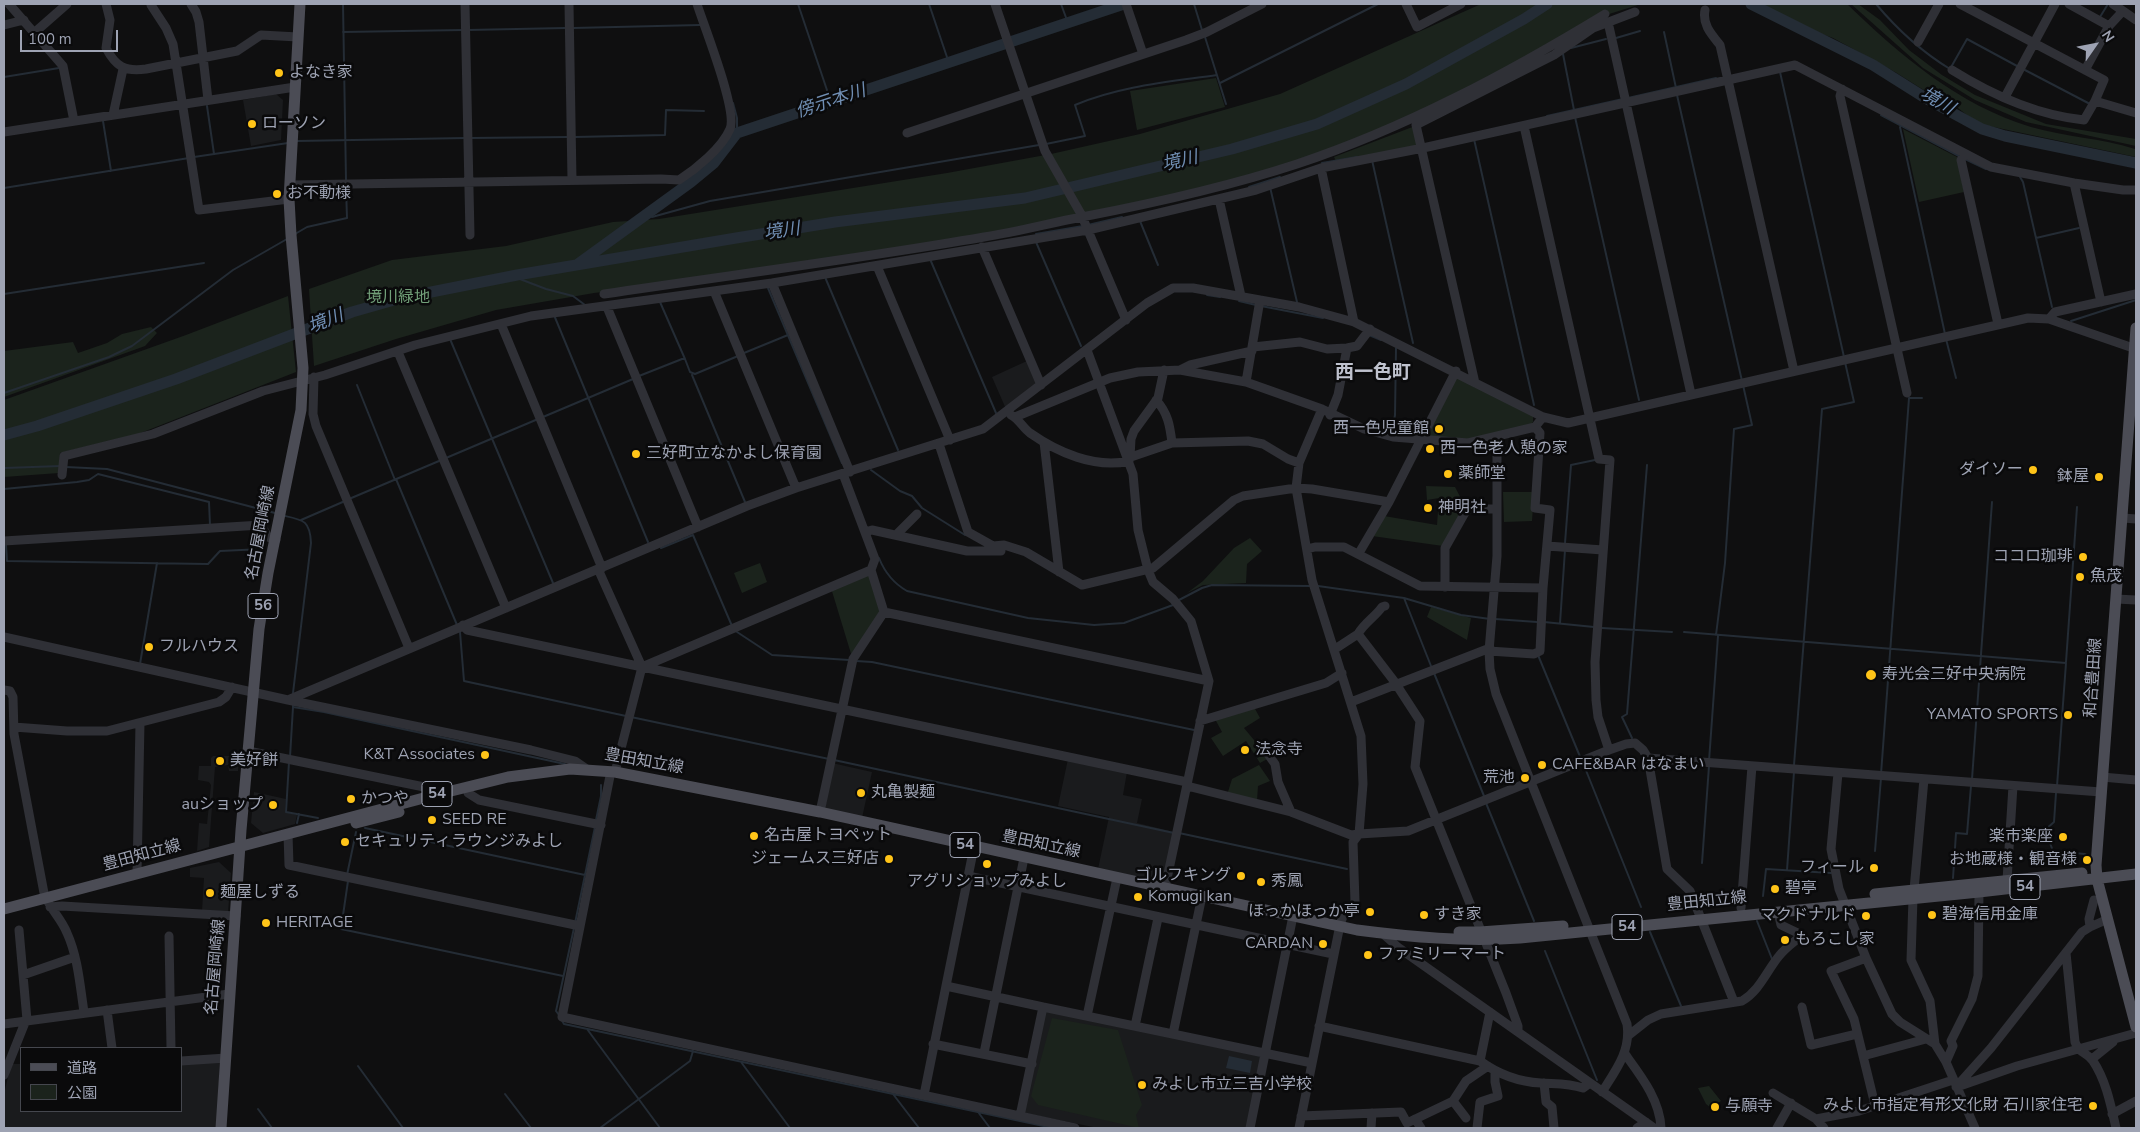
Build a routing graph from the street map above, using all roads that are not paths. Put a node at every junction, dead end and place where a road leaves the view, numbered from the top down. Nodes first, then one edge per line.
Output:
1 (9, 4) edge
2 (67, 4) edge
3 (106, 4) edge
4 (151, 4) edge
5 (191, 4) edge
6 (300, 4) edge
7 (465, 4) edge
8 (569, 4) edge
9 (697, 4) edge
10 (995, 4) edge
11 (1126, 4) edge
12 (1262, 4) edge
13 (1406, 4) edge
14 (1461, 4) edge
15 (1939, 4) edge
16 (1960, 4) edge
17 (2055, 4) edge
18 (2069, 4) edge
19 (2113, 4) edge
20 (1705, 10) dead end
21 (1635, 12) dead end
22 (2122, 12) junction
23 (1606, 18) junction
24 (24, 20) junction
25 (2136, 20) edge
26 (4, 24) edge
27 (2109, 26) junction
28 (34, 33) junction
29 (298, 37) junction
30 (1918, 42) dead end
31 (2035, 43) junction
32 (1143, 54) junction
33 (202, 60) junction
34 (177, 64) junction
35 (123, 69) junction
36 (1952, 70) dead end
37 (2085, 70) junction
38 (1728, 79) junction
39 (295, 88) junction
40 (1842, 89) junction
41 (1025, 93) junction
42 (2005, 98) junction
43 (208, 100) junction
44 (2095, 101) junction
45 (1626, 102) junction
46 (182, 104) junction
47 (2136, 113) edge
48 (113, 115) junction
49 (74, 122) junction
50 (1918, 122) dead end
51 (1524, 126) junction
52 (4, 132) edge
53 (907, 134) dead end
54 (1938, 140) junction
55 (1423, 148) junction
56 (1964, 154) junction
57 (1321, 168) junction
58 (572, 180) junction
59 (468, 183) junction
60 (2074, 183) junction
61 (290, 185) junction
62 (2136, 190) edge
63 (1219, 198) junction
64 (289, 199) junction
65 (1083, 217) junction
66 (1088, 230) junction
67 (470, 235) dead end
68 (982, 247) junction
69 (877, 266) junction
70 (772, 284) junction
71 (714, 291) junction
72 (604, 294) dead end
73 (2136, 294) edge
74 (1241, 296) junction
75 (1260, 300) junction
76 (2101, 302) junction
77 (606, 307) junction
78 (2049, 319) junction
79 (1126, 320) junction
80 (1354, 322) junction
81 (501, 324) junction
82 (1998, 324) junction
83 (2136, 328) edge
84 (1370, 329) junction
85 (1348, 348) junction
86 (1896, 348) junction
87 (2135, 348) edge
88 (1253, 349) junction
89 (1087, 350) junction
90 (398, 352) junction
91 (1164, 370) junction
92 (1180, 370) junction
93 (1456, 371) junction
94 (1794, 371) junction
95 (314, 377) junction
96 (302, 380) junction
97 (1098, 382) junction
98 (1246, 382) junction
99 (1475, 382) junction
100 (1041, 385) junction
101 (1907, 393) dead end
102 (1691, 394) junction
103 (1156, 400) junction
104 (1322, 409) junction
105 (1006, 413) junction
106 (1330, 415) junction
107 (1015, 417) junction
108 (1543, 417) junction
109 (1590, 417) junction
110 (1535, 427) junction
111 (1497, 437) junction
112 (950, 440) junction
113 (1420, 440) junction
114 (1044, 442) junction
115 (1172, 443) junction
116 (939, 444) junction
117 (1129, 459) junction
118 (1299, 463) junction
119 (847, 473) junction
120 (62, 474) dead end
121 (796, 488) junction
122 (1296, 488) junction
123 (1389, 502) junction
124 (1497, 509) junction
125 (917, 514) dead end
126 (2123, 518) junction
127 (2136, 519) edge
128 (698, 527) junction
129 (865, 532) junction
130 (896, 535) junction
131 (276, 540) junction
132 (4, 542) edge
133 (1547, 546) junction
134 (992, 548) junction
135 (1307, 549) junction
136 (1603, 550) junction
137 (1358, 553) junction
138 (1025, 557) dead end
139 (600, 569) junction
140 (871, 570) junction
141 (1148, 570) junction
142 (1059, 572) junction
143 (1445, 587) junction
144 (1495, 588) junction
145 (1543, 588) junction
146 (2116, 598) junction
147 (2136, 600) edge
148 (1385, 606) dead end
149 (506, 608) junction
150 (884, 612) junction
151 (463, 625) junction
152 (1358, 634) junction
153 (4, 638) edge
154 (409, 648) junction
155 (1490, 649) junction
156 (1335, 650) junction
157 (642, 667) junction
158 (1342, 673) junction
159 (1209, 681) junction
160 (1396, 685) junction
161 (232, 687) junction
162 (4, 690) edge
163 (254, 693) junction
164 (288, 700) junction
165 (1351, 702) junction
166 (842, 709) junction
167 (1200, 721) junction
168 (140, 723) junction
169 (14, 726) junction
170 (1265, 750) dead end
171 (1610, 750) junction
172 (248, 751) junction
173 (1648, 758) junction
174 (1752, 766) junction
175 (588, 770) junction
176 (613, 772) junction
177 (1838, 773) junction
178 (2102, 777) junction
179 (1924, 779) junction
180 (2136, 780) edge
181 (1531, 782) junction
182 (1187, 784) junction
183 (2013, 786) junction
184 (2101, 792) junction
185 (468, 793) junction
186 (435, 795) junction
187 (820, 812) junction
188 (1291, 812) junction
189 (1436, 820) junction
190 (601, 826) junction
191 (288, 834) junction
192 (1359, 834) junction
193 (241, 847) junction
194 (974, 847) junction
195 (1024, 858) junction
196 (2136, 867) edge
197 (138, 874) junction
198 (2136, 874) edge
199 (2097, 875) junction
200 (968, 876) junction
201 (1117, 878) junction
202 (2007, 880) junction
203 (1018, 887) junction
204 (1164, 888) junction
205 (1980, 892) junction
206 (1914, 894) junction
207 (1202, 896) junction
208 (2094, 900) dead end
209 (1843, 901) junction
210 (48, 902) junction
211 (1110, 907) junction
212 (1741, 908) junction
213 (4, 909) edge
214 (1778, 912) junction
215 (236, 916) junction
216 (1293, 916) junction
217 (1700, 916) junction
218 (1158, 918) junction
219 (2108, 919) junction
220 (1196, 925) junction
221 (580, 926) junction
222 (1340, 926) junction
223 (1588, 927) junction
224 (2090, 927) junction
225 (19, 930) dead end
226 (1382, 933) junction
227 (169, 936) dead end
228 (1482, 936) junction
229 (1287, 945) junction
230 (2066, 953) junction
231 (1333, 954) junction
232 (75, 957) junction
233 (1866, 958) junction
234 (23, 975) junction
235 (946, 986) junction
236 (229, 994) junction
237 (995, 996) junction
238 (170, 1002) junction
239 (1734, 1002) junction
240 (1043, 1007) junction
241 (1802, 1007) dead end
242 (107, 1010) junction
243 (84, 1012) junction
244 (1490, 1012) junction
245 (1087, 1016) junction
246 (26, 1020) junction
247 (4, 1024) edge
248 (1135, 1026) junction
249 (1319, 1026) junction
250 (2136, 1027) edge
251 (1518, 1031) junction
252 (2136, 1033) edge
253 (1173, 1034) junction
254 (1857, 1034) junction
255 (1629, 1035) junction
256 (1926, 1039) junction
257 (2116, 1039) junction
258 (934, 1044) junction
259 (1935, 1044) junction
260 (112, 1047) edge
261 (171, 1047) edge
262 (2077, 1049) junction
263 (984, 1053) junction
264 (1264, 1054) junction
265 (1625, 1054) junction
266 (1863, 1056) junction
267 (226, 1058) junction
268 (2092, 1059) junction
269 (182, 1061) edge
270 (1946, 1062) junction
271 (1312, 1063) junction
272 (1032, 1064) junction
273 (1488, 1066) junction
274 (4, 1075) edge
275 (1544, 1083) junction
276 (1590, 1084) junction
277 (1955, 1084) junction
278 (1602, 1092) junction
279 (1773, 1093) dead end
280 (924, 1095) junction
281 (1453, 1101) junction
282 (2136, 1101) edge
283 (1791, 1103) junction
284 (1875, 1105) junction
285 (1372, 1113) junction
286 (2112, 1114) junction
287 (1020, 1116) junction
288 (1301, 1116) junction
289 (1466, 1118) dead end
290 (1416, 1119) junction
291 (1816, 1119) junction
292 (1646, 1122) junction
293 (221, 1128) edge
294 (1075, 1128) edge
295 (1250, 1128) edge
296 (1298, 1128) edge
297 (1371, 1128) edge
298 (1421, 1128) edge
299 (1477, 1128) edge
300 (1554, 1128) edge
301 (1637, 1128) edge
302 (1654, 1128) edge
303 (1661, 1128) edge
304 (1777, 1128) edge
305 (1824, 1128) edge
306 (1975, 1128) edge
307 (2116, 1128) edge

1 - 24 street
2 - 28 street
3 - 35 street
4 - 34 street
5 - 33 street
6 - 29 main road, 名古屋岡崎線 / 56
7 - 59 street
8 - 58 street
9 - 58 street
10 - 41 street
11 - 32 street
12 - 32 street
13 - 14 street
15 - 30 street
16 - 31 street
17 - 31 street
18 - 27 street
19 - 22 street
20 - 38 street
21 - 23 street
22 - 25 street
22 - 27 street
23 - 45 street
23 - 55 street
23 - 65 street
24 - 26 street
24 - 28 street
27 - 37 street
28 - 49 street
29 - 33 street
29 - 39 main road, 名古屋岡崎線 / 56
31 - 37 street
31 - 42 street
32 - 41 street
33 - 34 street
33 - 43 street
34 - 35 street
34 - 46 street
35 - 48 street
36 - 42 street
37 - 44 street
38 - 40 street
38 - 45 street
38 - 94 street
39 - 43 street
39 - 61 main road, 名古屋岡崎線 / 56
40 - 54 street
40 - 86 street
41 - 53 street
41 - 65 street
42 - 44 street
43 - 46 street
44 - 47 street
45 - 51 street
45 - 102 street
46 - 48 street
46 - 64 street
48 - 49 street
49 - 52 street
50 - 54 street
51 - 55 street
51 - 109 street
54 - 56 street
55 - 57 street
55 - 99 street
56 - 60 street
56 - 82 street
57 - 63 street
57 - 80 street
58 - 59 street
59 - 61 street
59 - 67 street
60 - 62 street
60 - 76 street
61 - 64 main road, 名古屋岡崎線 / 56
63 - 66 street
63 - 74 street
64 - 96 main road, 名古屋岡崎線 / 56
65 - 66 street
65 - 72 street
66 - 68 street
66 - 79 street
68 - 69 street
68 - 100 street
69 - 70 street
69 - 112 street
70 - 71 street
70 - 119 street
71 - 77 street
71 - 121 street
73 - 76 street
74 - 75 street
74 - 79 street
75 - 80 street
75 - 88 street
76 - 78 street
77 - 81 street
77 - 128 street
78 - 82 street
78 - 87 street
79 - 89 street
80 - 84 street
81 - 90 street
81 - 139 street
82 - 86 street
83 - 87 main road, 和合豊田線
84 - 85 street
84 - 93 street
85 - 88 street
85 - 106 street
86 - 94 street
86 - 101 street
87 - 126 main road, 和合豊田線
88 - 92 street
88 - 98 street
89 - 97 street
89 - 100 street
90 - 95 street
90 - 149 street
91 - 92 street
91 - 97 street
91 - 103 street
92 - 98 street
93 - 99 street
93 - 113 street
94 - 102 street
95 - 96 street
95 - 154 street
96 - 120 street
96 - 131 main road, 名古屋岡崎線 / 56
97 - 107 street
97 - 117 street
98 - 104 street
99 - 108 street
100 - 105 street
102 - 109 street
103 - 115 street
103 - 117 street
104 - 106 street
104 - 118 street
105 - 107 street
105 - 112 street
106 - 113 street
107 - 114 street
108 - 109 street
108 - 110 street
109 - 136 street
110 - 111 street
110 - 133 street
111 - 113 street
111 - 124 street
112 - 116 street
113 - 123 street
114 - 117 street
114 - 142 street
115 - 117 street
115 - 118 street
116 - 119 street
116 - 134 street
117 - 141 street
118 - 122 street
119 - 121 street
119 - 129 street
121 - 128 street
122 - 123 street
122 - 135 street
122 - 141 street
123 - 137 street
124 - 143 street
124 - 144 street
125 - 130 street
126 - 127 street
126 - 146 main road, 和合豊田線
128 - 139 street
129 - 130 street
129 - 140 street
130 - 134 street
131 - 132 street
131 - 163 main road, 名古屋岡崎線 / 56
133 - 136 street
133 - 145 street
134 - 138 street
134 - 142 street
135 - 137 street
135 - 156 street
136 - 171 street
137 - 143 street
139 - 149 street
139 - 157 street
140 - 150 street
140 - 157 street
141 - 142 street
141 - 159 street
143 - 144 street
144 - 145 street
144 - 155 street
145 - 155 street
146 - 147 street
146 - 178 main road, 和合豊田線
148 - 152 street
149 - 151 street
150 - 159 street
150 - 166 street
151 - 154 street
151 - 157 street
152 - 156 street
152 - 160 street
153 - 161 street
154 - 164 street
155 - 160 street
155 - 181 street
156 - 158 street
157 - 166 street
157 - 176 street
158 - 165 street
158 - 167 street
159 - 167 street
160 - 165 street
160 - 189 street
161 - 163 street
161 - 168 street
162 - 169 street
163 - 164 street
163 - 172 main road, 名古屋岡崎線 / 56
164 - 175 street
165 - 192 street
166 - 182 street
166 - 187 street
167 - 182 street
168 - 169 street
168 - 197 street
169 - 210 street
170 - 188 street
171 - 173 street
171 - 181 street
172 - 186 street
172 - 193 main road, 名古屋岡崎線 / 56
173 - 174 street
173 - 217 street
174 - 177 street
174 - 212 street
175 - 176 main road, 豊田知立線 / 54
175 - 185 main road, 豊田知立線 / 54
175 - 186 main road, 豊田知立線 / 54
176 - 187 main road, 豊田知立線 / 54
176 - 190 street
177 - 179 street
177 - 209 street
178 - 180 street
178 - 184 main road, 和合豊田線
179 - 183 street
179 - 206 street
181 - 189 street
181 - 223 street
182 - 188 street
182 - 204 street
183 - 184 street
183 - 202 street
184 - 199 main road, 和合豊田線
185 - 190 street
185 - 191 main road, 豊田知立線 / 54
186 - 191 main road, 豊田知立線 / 54
187 - 194 main road, 豊田知立線 / 54
188 - 192 street
189 - 192 street
189 - 228 street
190 - 221 street
191 - 193 main road, 豊田知立線 / 54
191 - 221 street
192 - 222 street
193 - 197 main road, 豊田知立線 / 54
193 - 215 main road, 名古屋岡崎線 / 56
194 - 195 main road, 豊田知立線 / 54
194 - 200 street
195 - 201 main road, 豊田知立線 / 54
195 - 203 street
196 - 199 main road, 豊田知立線 / 54
197 - 210 main road, 豊田知立線 / 54
198 - 199 main road, 豊田知立線 / 54
199 - 202 main road, 豊田知立線 / 54
199 - 205 main road, 豊田知立線 / 54
199 - 219 main road, 和合豊田線
200 - 203 street
200 - 235 street
201 - 204 main road, 豊田知立線 / 54
201 - 211 street
202 - 206 main road, 豊田知立線 / 54
203 - 211 street
203 - 237 street
204 - 207 main road, 豊田知立線 / 54
205 - 206 main road, 豊田知立線 / 54
205 - 270 street
206 - 209 main road, 豊田知立線 / 54
206 - 259 street
207 - 216 main road, 豊田知立線 / 54
207 - 220 street
208 - 224 street
209 - 212 main road, 豊田知立線 / 54
209 - 214 main road, 豊田知立線 / 54
209 - 233 street
210 - 213 main road, 豊田知立線 / 54
210 - 215 street
210 - 232 street
211 - 218 street
211 - 245 street
212 - 217 main road, 豊田知立線 / 54
214 - 217 main road, 豊田知立線 / 54
214 - 239 street
215 - 236 main road, 名古屋岡崎線 / 56
216 - 222 main road, 豊田知立線 / 54
216 - 229 street
217 - 223 main road, 豊田知立線 / 54
217 - 239 street
218 - 220 street
218 - 248 street
219 - 224 street
219 - 250 main road, 和合豊田線
220 - 229 street
220 - 253 street
221 - 280 street
222 - 226 main road, 豊田知立線 / 54
222 - 228 main road, 豊田知立線 / 54
222 - 231 street
223 - 228 main road, 豊田知立線 / 54
223 - 255 street
224 - 230 street
225 - 234 street
226 - 228 main road, 豊田知立線 / 54
226 - 244 street
227 - 238 street
228 - 251 street
229 - 231 street
229 - 264 street
230 - 262 street
230 - 277 street
231 - 249 street
232 - 234 street
232 - 243 street
233 - 254 street
233 - 256 street
234 - 246 street
235 - 237 street
235 - 258 street
236 - 238 street
236 - 267 main road, 名古屋岡崎線 / 56
237 - 240 street
237 - 263 street
238 - 242 street
238 - 261 street
239 - 255 street
240 - 245 street
240 - 272 street
241 - 254 street
242 - 243 street
242 - 260 street
243 - 246 street
244 - 251 street
244 - 273 street
245 - 248 street
246 - 247 street
246 - 274 street
248 - 253 street
249 - 271 street
249 - 273 street
251 - 276 street
252 - 257 street
253 - 264 street
254 - 266 street
255 - 265 street
256 - 259 street
256 - 266 street
257 - 262 street
257 - 268 street
258 - 263 street
258 - 280 street
259 - 270 street
262 - 268 street
262 - 277 street
263 - 272 street
264 - 271 street
264 - 295 street
265 - 278 street
265 - 303 street
266 - 284 street
267 - 269 street
267 - 293 main road, 名古屋岡崎線 / 56
268 - 286 street
270 - 277 street
271 - 288 street
272 - 287 street
273 - 275 street
273 - 281 street
273 - 299 street
275 - 276 street
275 - 300 street
276 - 278 street
277 - 284 street
277 - 306 street
278 - 292 street
279 - 283 street
280 - 287 street
281 - 289 street
281 - 290 street
282 - 286 street
283 - 291 street
283 - 304 street
284 - 291 street
285 - 288 street
285 - 290 street
285 - 297 street
286 - 307 street
287 - 294 street
288 - 296 street
290 - 298 street
291 - 305 street
292 - 301 street
292 - 302 street

